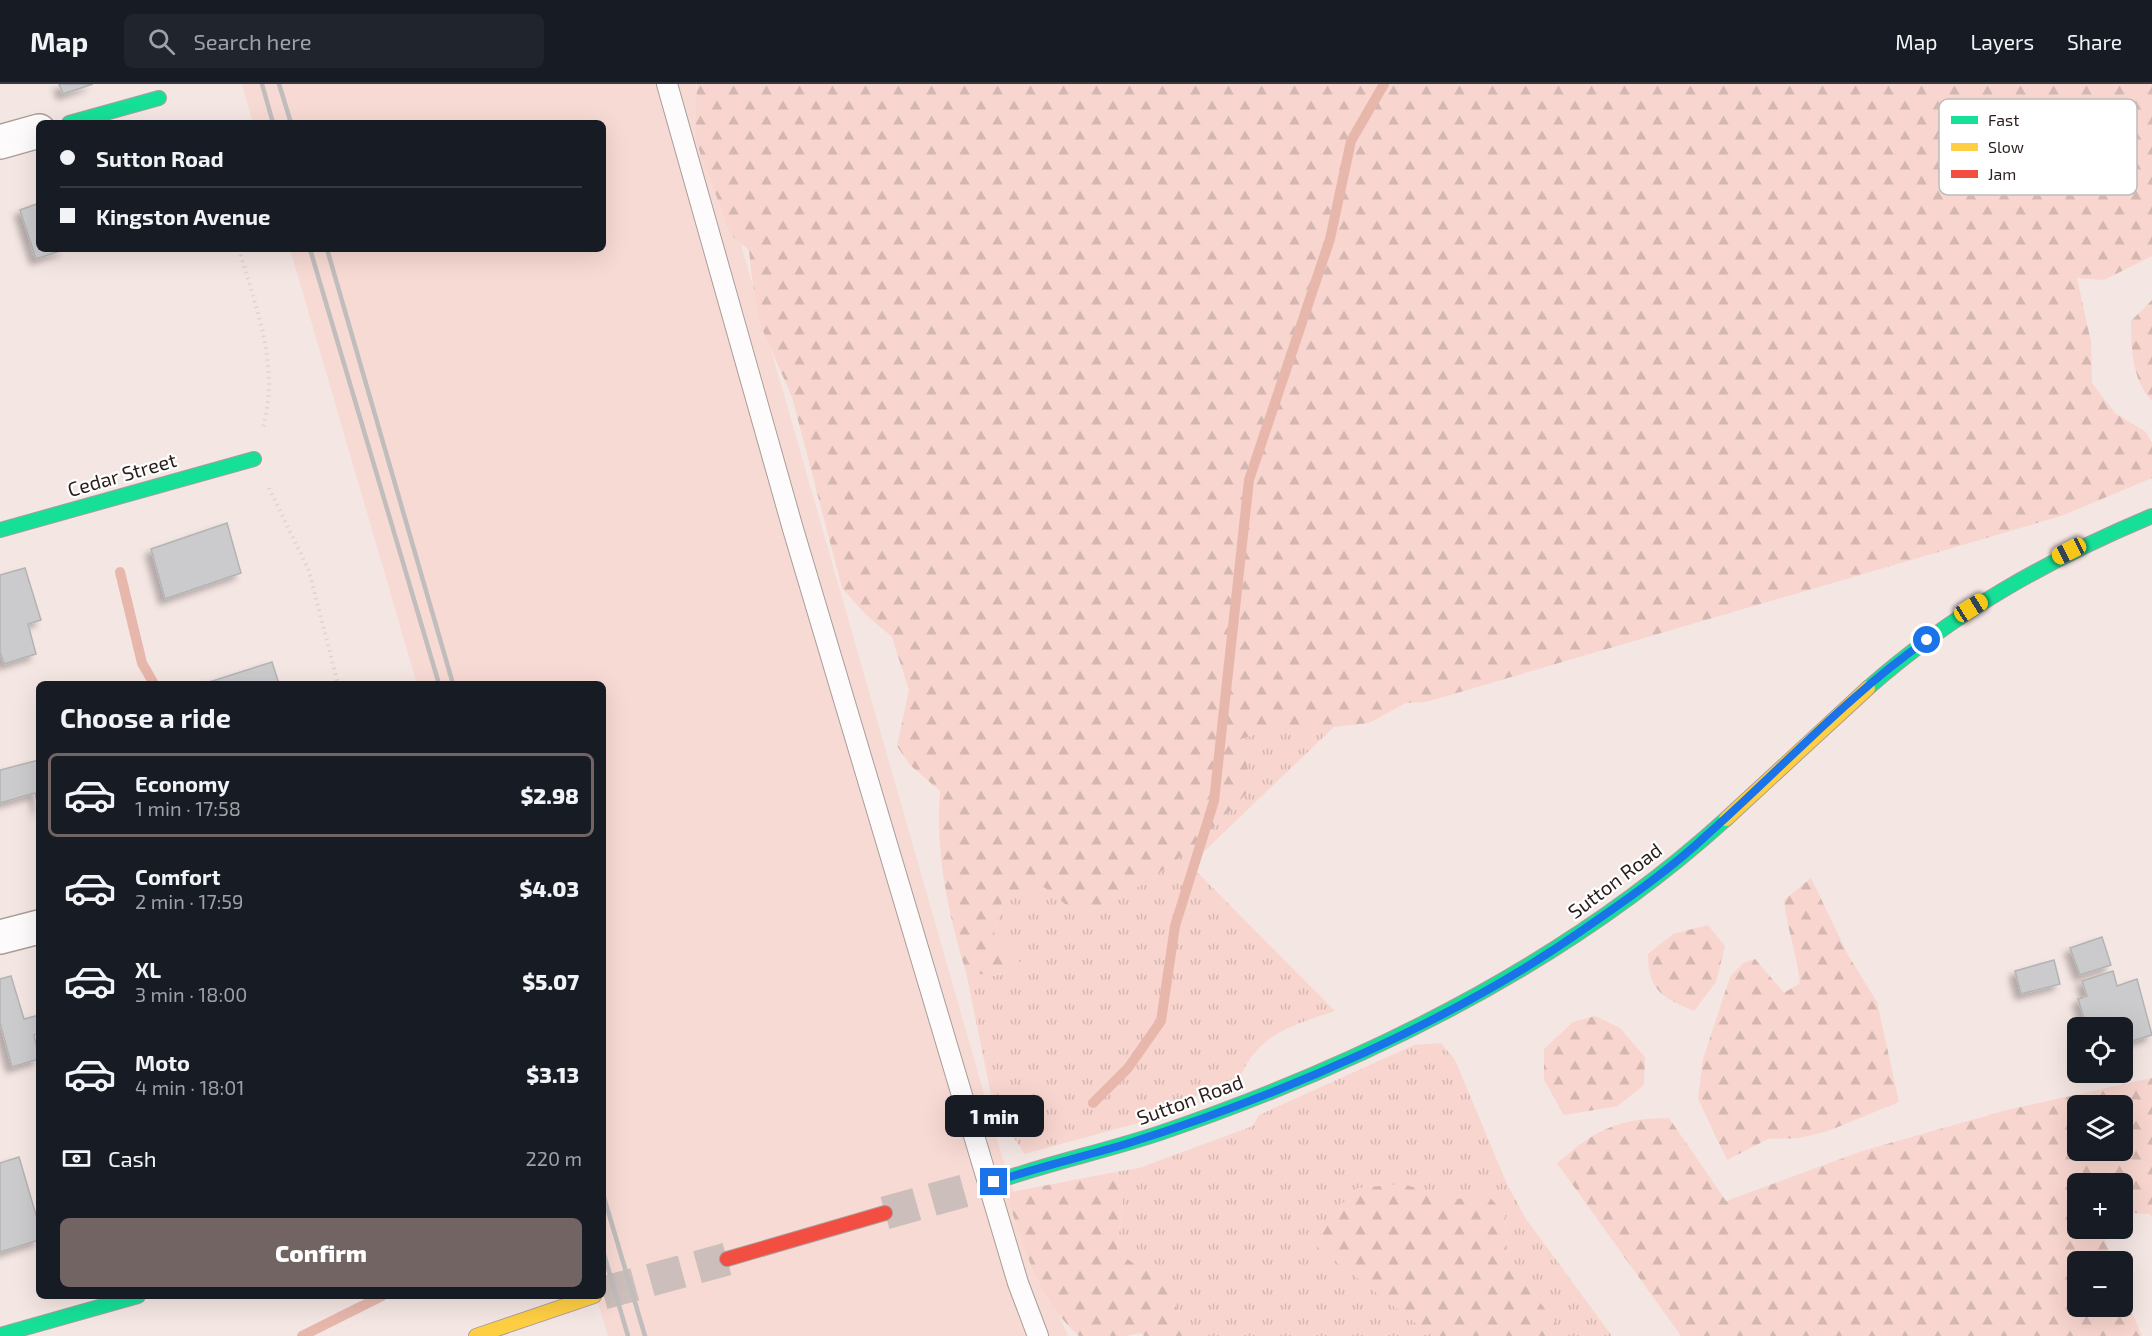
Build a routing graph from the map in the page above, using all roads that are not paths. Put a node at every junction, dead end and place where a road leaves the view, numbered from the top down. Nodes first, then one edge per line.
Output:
1 (667, 84) edge
2 (159, 98) dead end
3 (80, 120) edge
4 (36, 132) edge
5 (0, 142) edge
6 (254, 459) dead end
7 (2152, 516) edge
8 (0, 530) edge
9 (36, 928) edge
10 (0, 937) edge
11 (994, 1182) tunnel mouth
12 (885, 1213) tunnel mouth
13 (726, 1259) tunnel mouth
14 (127, 1299) edge
15 (585, 1299) edge
16 (0, 1335) edge
17 (476, 1336) edge
18 (1038, 1336) edge

1 - 18 lane
2 - 3 street
4 - 5 street
6 - 8 street, Cedar Street
7 - 11 street, Sutton Road
9 - 10 street
12 - 13 street
14 - 16 street
15 - 17 street

